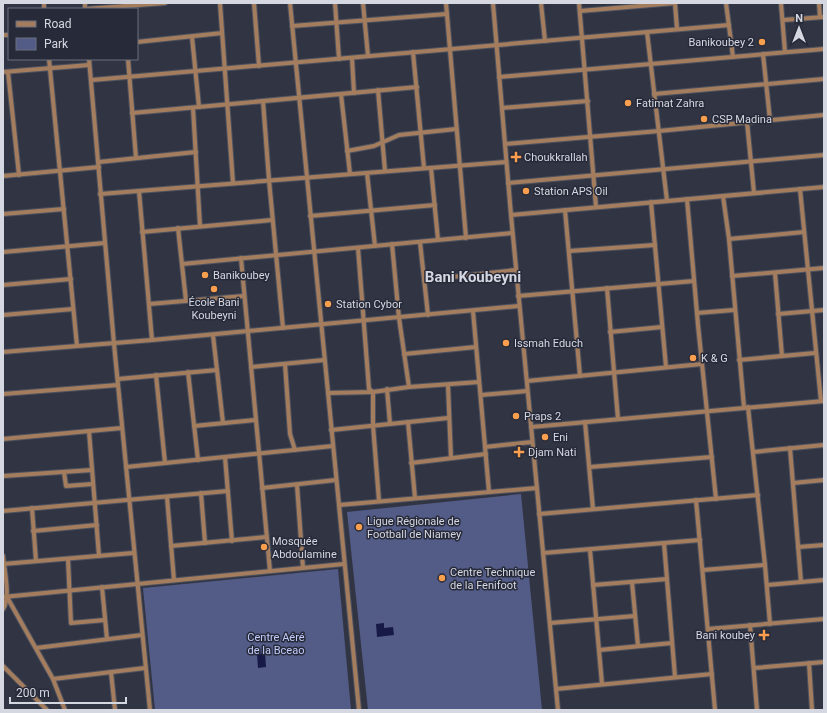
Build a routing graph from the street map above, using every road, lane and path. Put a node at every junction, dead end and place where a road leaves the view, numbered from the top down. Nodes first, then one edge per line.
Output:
1 (166, 3) edge
2 (220, 3) edge
3 (254, 3) edge
4 (290, 3) edge
5 (335, 3) edge
6 (363, 3) edge
7 (446, 3) edge
8 (493, 3) edge
9 (541, 3) edge
10 (579, 3) edge
11 (675, 3) edge
12 (726, 3) edge
13 (781, 3) edge
14 (819, 3) edge
15 (152, 4) edge
16 (122, 6) edge
17 (97, 8) edge
18 (580, 11) junction
19 (447, 14) junction
20 (822, 17) edge
21 (783, 20) junction
22 (365, 21) junction
23 (337, 23) junction
24 (729, 25) junction
25 (292, 26) junction
26 (677, 30) junction
27 (647, 32) junction
28 (222, 33) junction
29 (192, 37) junction
30 (582, 38) junction
31 (544, 41) junction
32 (138, 42) edge
33 (496, 45) junction
34 (450, 49) junction
35 (824, 49) edge
36 (413, 52) junction
37 (785, 52) junction
38 (763, 54) junction
39 (368, 56) junction
40 (732, 57) junction
41 (352, 58) junction
42 (338, 59) junction
43 (49, 60) edge
44 (89, 60) edge
45 (128, 60) edge
46 (296, 63) junction
47 (650, 64) junction
48 (89, 65) junction
49 (259, 66) junction
50 (50, 68) junction
51 (224, 69) junction
52 (585, 70) junction
53 (196, 71) junction
54 (3, 72) edge
55 (8, 72) junction
56 (129, 77) junction
57 (499, 77) junction
58 (824, 79) edge
59 (92, 80) junction
60 (766, 84) junction
61 (417, 87) junction
62 (378, 90) junction
63 (354, 93) junction
64 (341, 94) junction
65 (654, 94) junction
66 (299, 98) junction
67 (263, 101) junction
68 (588, 101) junction
69 (227, 104) junction
70 (199, 107) junction
71 (193, 108) junction
72 (502, 108) junction
73 (132, 113) junction
74 (824, 115) edge
75 (770, 120) junction
76 (748, 122) junction
77 (456, 129) junction
78 (659, 131) junction
79 (421, 133) junction
80 (590, 137) junction
81 (382, 143) junction
82 (504, 144) junction
83 (347, 151) junction
84 (196, 152) junction
85 (824, 155) edge
86 (136, 158) junction
87 (751, 161) junction
88 (99, 162) junction
89 (506, 162) junction
90 (460, 165) junction
91 (99, 167) junction
92 (424, 168) junction
93 (431, 168) junction
94 (663, 169) junction
95 (60, 171) junction
96 (385, 171) junction
97 (367, 173) junction
98 (19, 174) junction
99 (350, 174) junction
100 (3, 176) edge
101 (594, 176) junction
102 (307, 177) junction
103 (269, 180) junction
104 (233, 183) junction
105 (508, 183) junction
106 (198, 186) junction
107 (824, 187) edge
108 (800, 189) junction
109 (139, 191) junction
110 (754, 193) junction
111 (100, 194) junction
112 (723, 196) junction
113 (687, 199) junction
114 (667, 201) junction
115 (651, 202) junction
116 (435, 205) junction
117 (596, 207) junction
118 (64, 209) junction
119 (371, 210) junction
120 (565, 210) junction
121 (3, 214) edge
122 (511, 215) junction
123 (310, 216) junction
124 (272, 220) junction
125 (200, 226) junction
126 (178, 228) junction
127 (142, 232) junction
128 (804, 232) junction
129 (512, 234) junction
130 (466, 238) junction
131 (728, 239) junction
132 (438, 240) junction
133 (420, 242) junction
134 (105, 243) junction
135 (392, 244) junction
136 (655, 245) junction
137 (375, 246) junction
138 (67, 247) junction
139 (358, 248) junction
140 (569, 251) junction
141 (3, 252) edge
142 (314, 252) junction
143 (276, 255) junction
144 (241, 258) junction
145 (182, 264) junction
146 (824, 268) edge
147 (808, 269) junction
148 (516, 270) junction
149 (774, 272) junction
150 (732, 276) junction
151 (70, 279) junction
152 (424, 280) junction
153 (694, 281) junction
154 (658, 284) junction
155 (3, 285) edge
156 (607, 288) junction
157 (572, 291) junction
158 (244, 296) junction
159 (518, 296) junction
160 (186, 301) junction
161 (149, 304) junction
162 (519, 306) junction
163 (74, 309) junction
164 (734, 310) junction
165 (824, 310) edge
166 (473, 311) junction
167 (812, 311) junction
168 (697, 313) junction
169 (778, 314) junction
170 (3, 315) edge
171 (428, 315) junction
172 (399, 318) junction
173 (364, 321) junction
174 (321, 324) junction
175 (662, 327) junction
176 (283, 328) junction
177 (248, 332) junction
178 (610, 332) junction
179 (213, 335) junction
180 (152, 340) junction
181 (114, 344) junction
182 (77, 346) junction
183 (476, 346) junction
184 (3, 352) edge
185 (815, 353) junction
186 (404, 354) junction
187 (782, 356) junction
188 (324, 360) junction
189 (739, 360) junction
190 (285, 364) junction
191 (702, 364) junction
192 (251, 367) junction
193 (666, 367) junction
194 (217, 370) junction
195 (188, 372) junction
196 (614, 372) junction
197 (156, 375) junction
198 (580, 376) junction
199 (118, 379) junction
200 (526, 381) junction
201 (479, 382) junction
202 (118, 385) junction
203 (448, 385) junction
204 (409, 387) junction
205 (387, 389) junction
206 (528, 391) junction
207 (373, 392) junction
208 (3, 394) edge
209 (328, 394) junction
210 (481, 395) junction
211 (822, 401) edge
212 (746, 407) junction
213 (706, 411) junction
214 (448, 418) junction
215 (618, 419) junction
216 (255, 420) junction
217 (408, 422) junction
218 (585, 422) junction
219 (223, 423) junction
220 (390, 424) junction
221 (373, 425) junction
222 (194, 426) junction
223 (531, 427) junction
224 (122, 428) junction
225 (331, 430) junction
226 (89, 431) junction
227 (3, 439) edge
228 (532, 442) junction
229 (824, 445) edge
230 (333, 446) junction
231 (485, 447) junction
232 (790, 448) junction
233 (295, 450) junction
234 (753, 452) junction
235 (259, 454) junction
236 (486, 454) junction
237 (712, 456) junction
238 (224, 457) junction
239 (451, 458) junction
240 (198, 460) junction
241 (165, 463) junction
242 (411, 463) junction
243 (126, 467) junction
244 (590, 467) junction
245 (92, 470) junction
246 (64, 472) junction
247 (3, 476) edge
248 (336, 480) junction
249 (824, 480) edge
250 (793, 483) junction
251 (93, 484) junction
252 (297, 485) junction
253 (262, 488) junction
254 (537, 488) junction
255 (228, 491) junction
256 (489, 492) junction
257 (201, 494) junction
258 (758, 495) junction
259 (167, 496) junction
260 (415, 498) junction
261 (716, 499) junction
262 (129, 500) junction
263 (696, 500) junction
264 (379, 502) junction
265 (95, 503) junction
266 (339, 505) junction
267 (32, 508) junction
268 (593, 509) junction
269 (3, 511) edge
270 (539, 514) junction
271 (96, 525) junction
272 (34, 531) junction
273 (266, 537) junction
274 (700, 540) junction
275 (232, 541) junction
276 (205, 543) junction
277 (664, 543) junction
278 (824, 545) edge
279 (171, 546) junction
280 (798, 547) junction
281 (590, 550) junction
282 (133, 553) junction
283 (543, 553) junction
284 (3, 556) edge
285 (99, 556) junction
286 (68, 559) junction
287 (36, 561) junction
288 (3, 564) edge
289 (344, 564) junction
290 (765, 565) junction
291 (303, 568) junction
292 (703, 570) junction
293 (270, 571) junction
294 (667, 579) junction
295 (174, 580) junction
296 (824, 580) edge
297 (632, 582) junction
298 (801, 582) junction
299 (137, 584) junction
300 (594, 585) junction
301 (767, 585) junction
302 (102, 587) junction
303 (70, 591) junction
304 (5, 597) edge
305 (3, 609) edge
306 (635, 616) junction
307 (596, 619) junction
308 (824, 619) edge
309 (105, 620) junction
310 (550, 623) junction
311 (770, 624) junction
312 (750, 625) junction
313 (708, 629) junction
314 (142, 635) junction
315 (107, 639) junction
316 (672, 643) junction
317 (638, 646) junction
318 (36, 648) junction
319 (599, 650) junction
320 (824, 662) edge
321 (808, 663) junction
322 (3, 666) edge
323 (145, 668) junction
324 (754, 668) junction
325 (111, 672) junction
326 (712, 674) junction
327 (675, 678) junction
328 (53, 679) junction
329 (602, 684) junction
330 (556, 689) junction
331 (47, 710) edge
332 (65, 710) edge
333 (115, 710) edge
334 (150, 710) edge
335 (358, 710) edge
336 (558, 710) edge
337 (715, 710) edge
338 (757, 710) edge
339 (812, 710) edge

1 - 15 street
2 - 28 street
3 - 49 street
4 - 25 street
5 - 23 street
6 - 22 street
7 - 19 street
8 - 33 street
9 - 31 street
10 - 18 street
11 - 18 street
11 - 26 street
12 - 24 street
13 - 21 street
14 - 20 street
15 - 16 street
16 - 17 street
18 - 30 street
19 - 22 street
19 - 34 street
20 - 21 street
21 - 37 street
22 - 23 street
22 - 39 street
23 - 25 street
23 - 42 street
24 - 26 street
24 - 40 street
25 - 46 street
26 - 27 street
27 - 30 street
27 - 47 street
28 - 29 street
28 - 51 street
29 - 32 street
29 - 53 street
30 - 31 street
30 - 52 street
31 - 33 street
33 - 34 street
33 - 57 street
34 - 36 street
34 - 77 street
35 - 37 street
36 - 39 street
36 - 61 street
37 - 38 street
38 - 40 street
38 - 60 street
39 - 41 street
40 - 47 street
41 - 42 street
41 - 63 street
42 - 46 street
43 - 50 street
44 - 48 street
45 - 56 street
46 - 49 street
46 - 66 street
47 - 52 street
47 - 65 street
48 - 50 street
48 - 59 street
49 - 51 street
50 - 55 street
50 - 95 street
51 - 53 street
51 - 69 street
52 - 57 street
52 - 68 street
53 - 56 street
53 - 70 street
54 - 55 street
55 - 98 street
56 - 59 street
56 - 73 street
57 - 72 street
58 - 60 street
59 - 88 street
60 - 65 street
60 - 75 street
61 - 62 street
61 - 79 street
62 - 63 street
62 - 81 street
63 - 64 street
64 - 66 street
64 - 83 street
65 - 78 street
66 - 67 street
66 - 102 street
67 - 69 street
67 - 103 street
68 - 72 street
68 - 80 street
69 - 70 street
69 - 104 street
70 - 71 street
71 - 73 street
71 - 84 street
72 - 82 street
73 - 86 street
74 - 75 street
75 - 76 street
76 - 78 street
76 - 87 street
77 - 79 street
77 - 90 street
78 - 80 street
78 - 94 street
79 - 81 street
79 - 92 street
80 - 82 street
80 - 101 street
81 - 83 street
81 - 96 street
82 - 89 street
83 - 99 street
84 - 86 street
84 - 106 street
85 - 87 street
86 - 88 street
87 - 94 street
87 - 110 street
88 - 91 street
89 - 90 street
89 - 105 street
90 - 93 street
90 - 130 street
91 - 95 street
91 - 111 street
92 - 93 street
92 - 96 street
93 - 116 street
94 - 101 street
94 - 114 street
95 - 98 street
95 - 118 street
96 - 97 street
97 - 99 street
97 - 119 street
98 - 100 street
99 - 102 street
101 - 105 street
101 - 117 street
102 - 103 street
102 - 123 street
103 - 104 street
103 - 124 street
104 - 106 street
105 - 122 street
106 - 109 street
106 - 125 street
107 - 108 street
108 - 110 street
108 - 128 street
109 - 111 street
109 - 127 street
110 - 112 street
111 - 134 street
112 - 113 street
112 - 131 street
113 - 114 street
113 - 153 street
114 - 115 street
115 - 117 street
115 - 136 street
116 - 119 street
116 - 132 street
117 - 120 street
118 - 121 street
118 - 138 street
119 - 123 street
119 - 137 street
120 - 122 street
120 - 140 street
122 - 129 street
123 - 142 street
124 - 125 street
124 - 143 street
125 - 126 street
126 - 127 street
126 - 145 street
127 - 161 street
128 - 131 street
128 - 147 street
129 - 130 street
129 - 148 street
130 - 132 street
131 - 150 street
132 - 133 street
133 - 135 street
133 - 152 street
134 - 138 street
134 - 181 street
135 - 137 street
135 - 172 street
136 - 140 street
136 - 154 street
137 - 139 street
138 - 141 street
138 - 151 street
139 - 142 street
139 - 173 street
140 - 157 street
142 - 143 street
142 - 174 street
143 - 144 street
143 - 176 street
144 - 145 street
144 - 158 street
145 - 160 street
146 - 147 street
147 - 149 street
147 - 167 street
148 - 152 street
148 - 159 street
149 - 150 street
149 - 169 street
150 - 164 street
151 - 155 street
151 - 163 street
152 - 171 street
153 - 154 street
153 - 168 street
154 - 156 street
154 - 175 street
156 - 157 street
156 - 178 street
157 - 159 street
157 - 198 street
158 - 160 street
158 - 177 street
159 - 162 street
160 - 161 street
161 - 180 street
162 - 166 street
162 - 200 street
163 - 170 street
163 - 182 street
164 - 168 street
164 - 189 street
165 - 167 street
166 - 171 street
166 - 183 street
167 - 169 street
167 - 185 street
168 - 191 street
169 - 187 street
171 - 172 street
172 - 173 street
172 - 186 street
173 - 174 street
173 - 207 street
174 - 176 street
174 - 188 street
175 - 178 street
175 - 193 street
176 - 177 street
177 - 179 street
177 - 192 street
178 - 196 street
179 - 180 street
179 - 194 street
180 - 181 street
181 - 182 street
181 - 199 street
182 - 184 street
183 - 186 street
183 - 201 street
185 - 187 street
185 - 211 street
186 - 204 street
187 - 189 street
188 - 190 street
188 - 209 street
189 - 212 street
190 - 192 street
190 - 233 street
191 - 193 street
191 - 213 street
192 - 216 street
193 - 196 street
194 - 195 street
194 - 219 street
195 - 197 street
195 - 222 street
196 - 198 street
196 - 215 street
197 - 199 street
197 - 241 street
198 - 200 street
199 - 202 street
200 - 206 street
201 - 203 street
201 - 210 street
202 - 208 street
202 - 224 street
203 - 204 street
203 - 214 street
204 - 205 street
205 - 207 street
205 - 220 street
206 - 210 street
206 - 223 street
207 - 209 street
207 - 221 street
209 - 225 street
210 - 231 street
211 - 212 street
212 - 213 street
212 - 234 street
213 - 215 street
213 - 237 street
214 - 217 street
214 - 239 street
215 - 218 street
216 - 219 street
216 - 235 street
217 - 220 street
217 - 242 street
218 - 223 street
218 - 244 street
219 - 222 street
220 - 221 street
221 - 225 street
221 - 264 street
222 - 240 street
223 - 228 street
224 - 226 street
224 - 243 street
225 - 230 street
226 - 227 street
226 - 245 street
228 - 231 street
228 - 254 street
229 - 232 street
230 - 233 street
230 - 248 street
231 - 236 street
232 - 234 street
232 - 250 street
233 - 235 street
234 - 258 street
235 - 238 street
235 - 253 street
236 - 239 street
236 - 256 street
237 - 244 street
237 - 261 street
238 - 240 street
238 - 255 street
239 - 242 street
240 - 241 street
241 - 243 street
242 - 260 street
243 - 262 street
244 - 268 street
245 - 246 street
245 - 251 street
246 - 247 street
246 - 251 street
248 - 252 street
248 - 266 street
249 - 250 street
250 - 280 street
251 - 265 street
252 - 253 street
252 - 291 street
253 - 273 street
254 - 256 street
254 - 270 street
255 - 257 street
255 - 275 street
256 - 260 street
257 - 259 street
257 - 276 street
258 - 261 street
258 - 290 street
259 - 262 street
259 - 279 street
260 - 264 street
261 - 263 street
262 - 265 street
262 - 282 street
263 - 268 street
263 - 274 street
264 - 266 street
265 - 267 street
265 - 271 street
266 - 289 street
267 - 269 street
267 - 272 street
268 - 270 street
270 - 283 street
271 - 272 street
271 - 285 street
272 - 287 street
273 - 275 street
273 - 293 street
274 - 277 street
274 - 292 street
275 - 276 street
276 - 279 street
277 - 281 street
277 - 294 street
278 - 280 street
279 - 295 street
280 - 298 street
281 - 283 street
281 - 300 street
282 - 285 street
282 - 299 street
283 - 310 street
284 - 288 street
285 - 286 street
286 - 287 street
286 - 303 street
287 - 288 street
288 - 304 street
289 - 291 street
289 - 335 street
290 - 292 street
290 - 301 street
291 - 293 street
292 - 313 street
293 - 295 street
294 - 297 street
294 - 316 street
295 - 299 street
296 - 298 street
297 - 300 street
297 - 306 street
298 - 301 street
299 - 302 street
299 - 314 street
300 - 307 street
301 - 311 street
302 - 303 street
302 - 309 street
303 - 304 street
303 - 309 street
304 - 305 street
304 - 318 street
306 - 307 street
306 - 317 street
307 - 310 street
307 - 319 street
308 - 311 street
309 - 315 street
310 - 330 street
311 - 312 street
312 - 313 street
312 - 324 street
313 - 326 street
314 - 315 street
314 - 323 street
315 - 318 street
316 - 317 street
316 - 327 street
317 - 319 street
318 - 328 street
319 - 329 street
320 - 321 street
321 - 324 street
321 - 339 street
322 - 331 street
323 - 325 street
323 - 334 street
324 - 338 street
325 - 328 street
325 - 333 street
326 - 327 street
326 - 337 street
327 - 329 street
328 - 332 street
329 - 330 street
330 - 336 street

